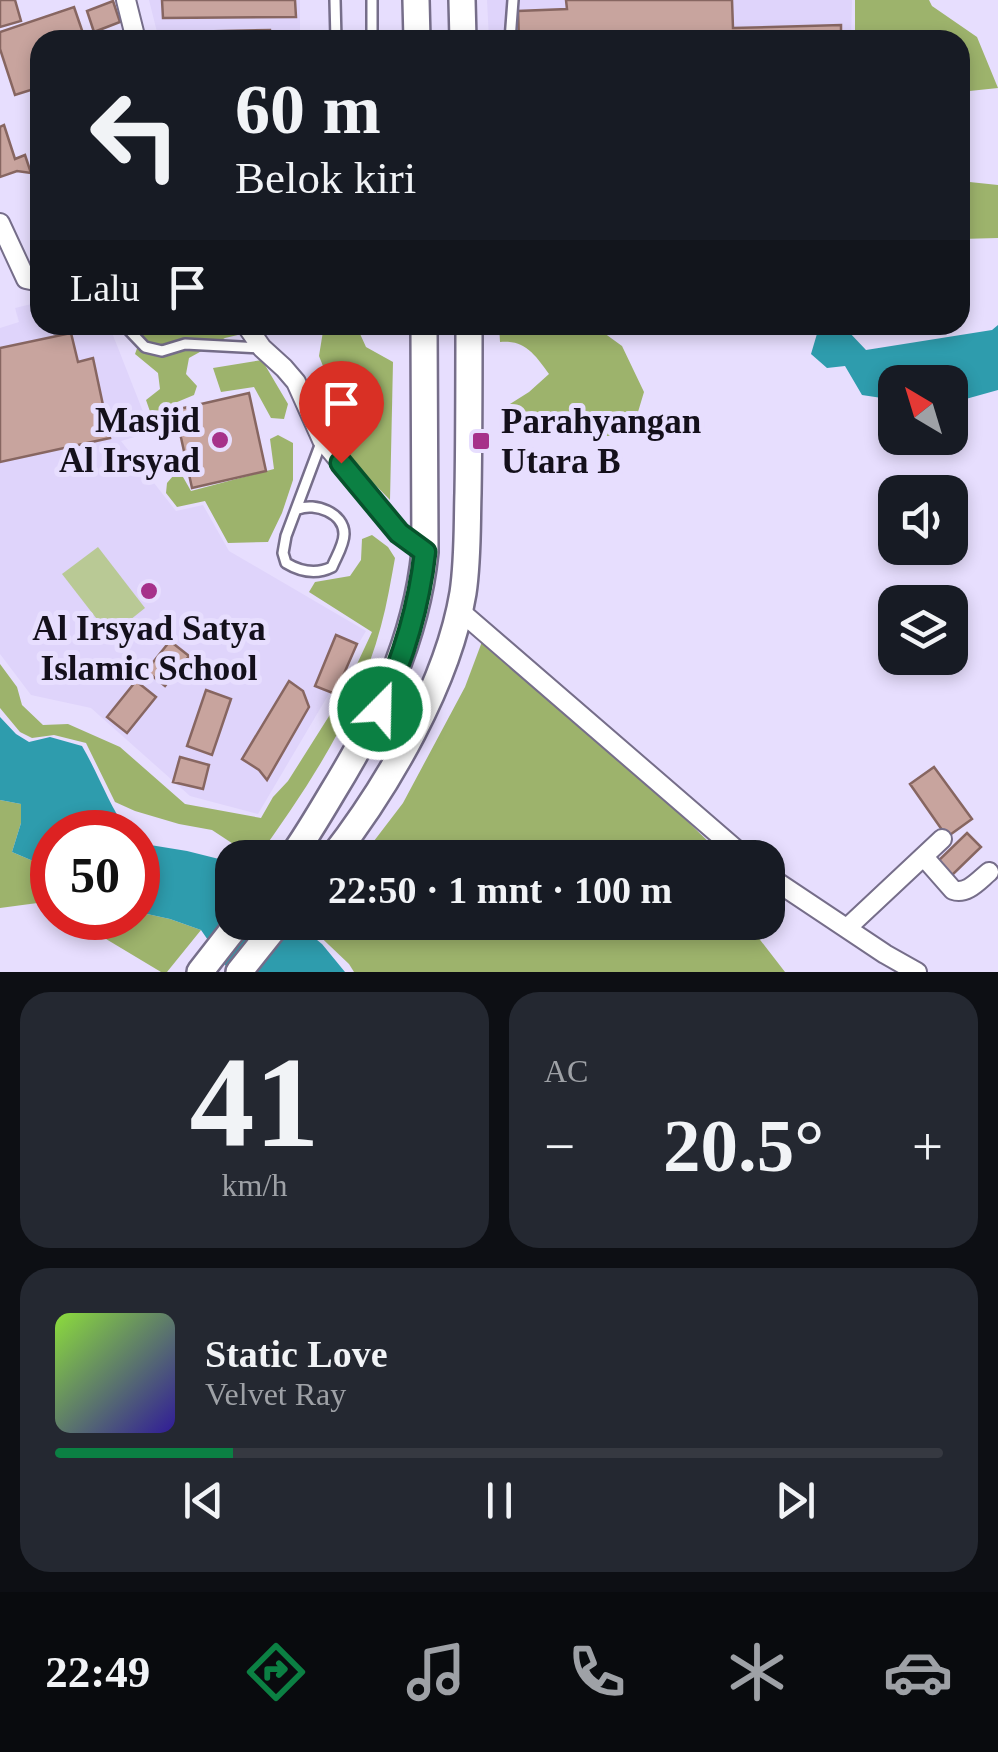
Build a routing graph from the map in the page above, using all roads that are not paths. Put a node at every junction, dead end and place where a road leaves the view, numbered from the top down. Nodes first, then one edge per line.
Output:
1 (126, 0) edge
2 (335, 0) edge
3 (372, 0) edge
4 (416, 0) edge
5 (462, 0) edge
6 (513, 0) edge
7 (134, 30) edge
8 (336, 30) edge
9 (372, 30) edge
10 (417, 30) edge
11 (463, 30) edge
12 (511, 30) edge
13 (0, 223) edge
14 (30, 280) edge
15 (133, 335) edge
16 (253, 335) edge
17 (424, 335) edge
18 (469, 335) edge
19 (262, 348) junction
20 (322, 440) junction
21 (298, 508) junction
22 (425, 552) junction
23 (422, 584) junction
24 (461, 601) junction
25 (942, 839) dead end
26 (302, 840) edge
27 (346, 840) edge
28 (726, 840) edge
29 (924, 856) junction
30 (989, 872) dead end
31 (785, 887) edge
32 (847, 928) junction
33 (225, 940) edge
34 (265, 940) edge
35 (200, 972) edge
36 (240, 972) edge
37 (918, 972) edge

1 - 7 street
2 - 8 lane
3 - 9 lane
4 - 10 main road
5 - 11 main road
6 - 12 lane
13 - 14 street
15 - 19 lane
16 - 19 street
17 - 22 main road
18 - 24 main road
19 - 20 street
20 - 21 lane
20 - 22 street
21 - 21 lane
22 - 23 main road
23 - 24 main road
23 - 26 main road
24 - 27 main road
24 - 28 street
25 - 29 street
29 - 30 street
29 - 32 street
31 - 32 street
32 - 37 street
33 - 35 main road
34 - 36 main road

